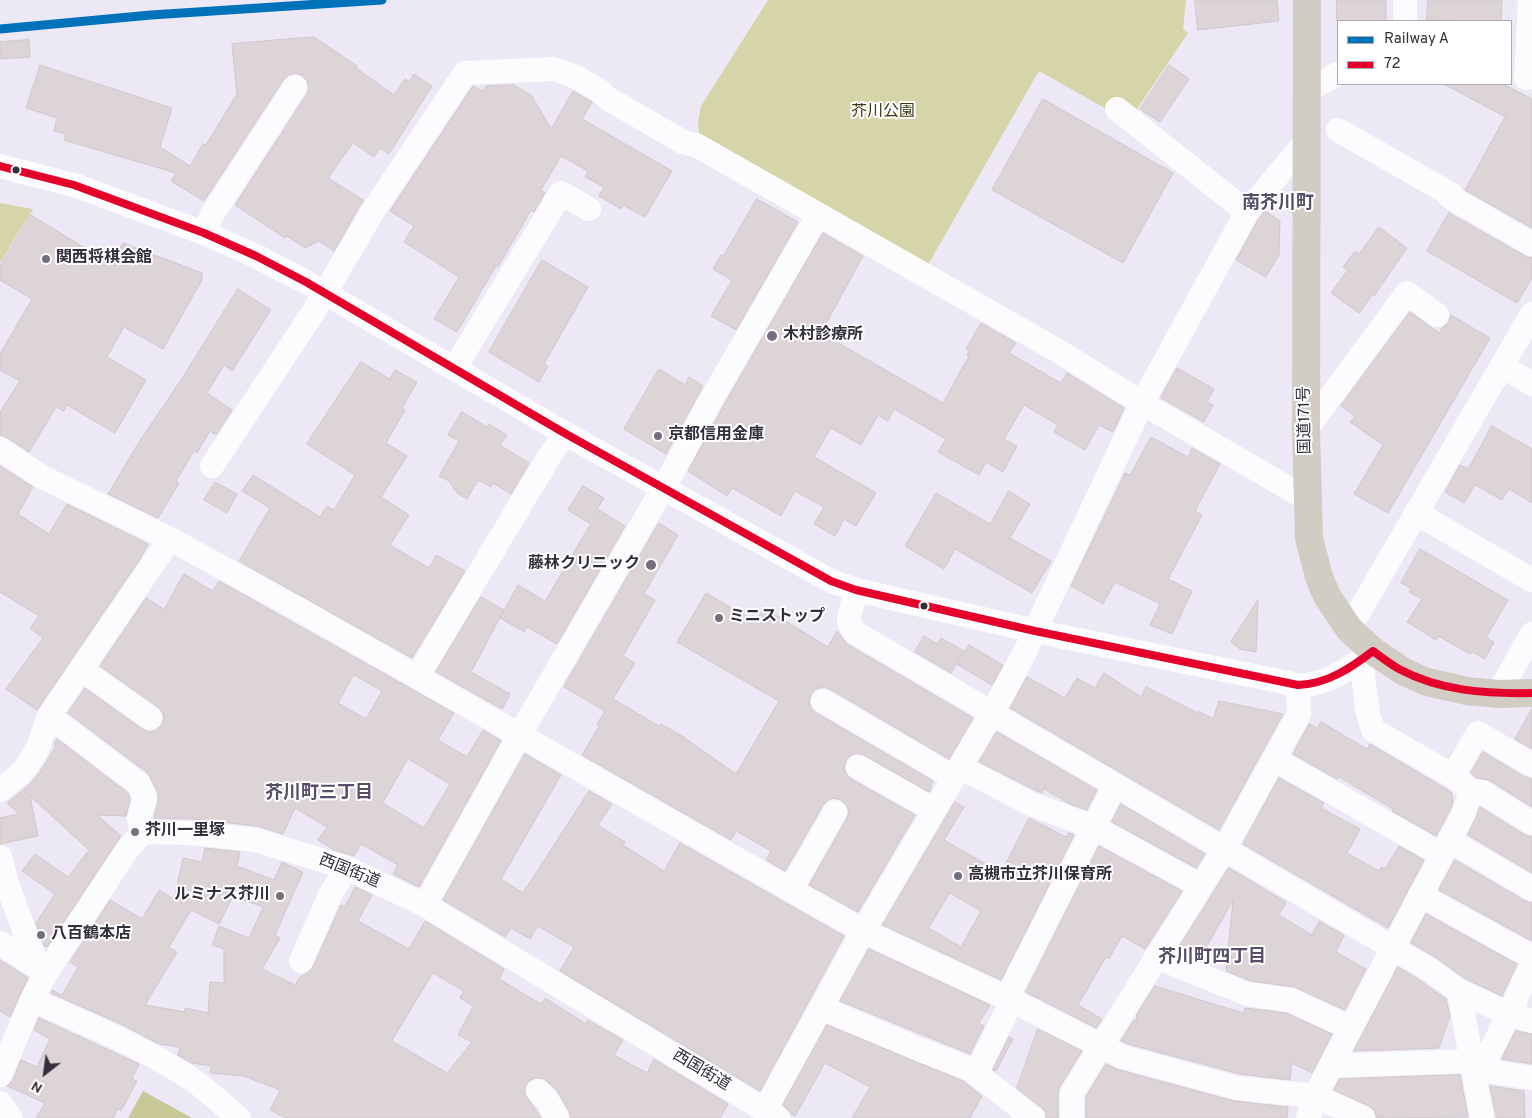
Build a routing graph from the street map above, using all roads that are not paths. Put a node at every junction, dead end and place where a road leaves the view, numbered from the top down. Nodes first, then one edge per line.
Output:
1 (1307, 0) edge
2 (1406, 0) edge
3 (1530, 0) edge
4 (1405, 20) edge
5 (1337, 74) edge
6 (1523, 77) edge
7 (295, 87) dead end
8 (1306, 90) junction
9 (1117, 109) dead end
10 (1338, 130) dead end
11 (1306, 141) junction
12 (0, 166) edge
13 (589, 209) dead end
14 (1247, 212) junction
15 (818, 215) junction
16 (204, 233) junction
17 (1532, 244) edge
18 (325, 293) junction
19 (1532, 314) edge
20 (1437, 315) dead end
21 (1502, 366) junction
22 (454, 368) junction
23 (1532, 384) edge
24 (1142, 403) junction
25 (1306, 430) junction
26 (566, 434) junction
27 (0, 449) edge
28 (212, 466) dead end
29 (663, 488) junction
30 (1308, 500) junction
31 (1416, 514) junction
32 (170, 539) junction
33 (1532, 580) edge
34 (856, 590) junction
35 (1349, 630) junction
36 (1035, 631) junction
37 (1532, 634) edge
38 (1367, 656) junction
39 (81, 669) junction
40 (417, 677) junction
41 (1298, 685) junction
42 (1532, 693) edge
43 (1498, 694) junction
44 (823, 701) dead end
45 (992, 713) junction
46 (49, 716) junction
47 (150, 718) dead end
48 (520, 734) junction
49 (1274, 759) junction
50 (1532, 765) edge
51 (858, 766) dead end
52 (956, 772) junction
53 (1462, 783) junction
54 (1115, 785) junction
55 (0, 790) edge
56 (934, 810) junction
57 (835, 812) dead end
58 (1532, 823) edge
59 (1093, 827) junction
60 (142, 832) junction
61 (1445, 847) junction
62 (1224, 848) junction
63 (0, 858) edge
64 (347, 868) junction
65 (1201, 886) junction
66 (791, 889) junction
67 (1532, 889) edge
68 (1420, 896) junction
69 (425, 905) junction
70 (863, 931) junction
71 (0, 943) edge
72 (1393, 947) junction
73 (1156, 957) junction
74 (1532, 957) edge
75 (301, 961) dead end
76 (1532, 964) edge
77 (42, 971) junction
78 (1459, 991) junction
79 (32, 1000) junction
80 (1010, 1000) junction
81 (822, 1008) junction
82 (1509, 1014) junction
83 (1532, 1021) edge
84 (1351, 1028) junction
85 (1100, 1046) junction
86 (1331, 1066) junction
87 (1475, 1066) junction
88 (976, 1074) junction
89 (0, 1075) edge
90 (1532, 1078) edge
91 (538, 1091) dead end
92 (0, 1103) edge
93 (1311, 1107) edge
94 (772, 1114) edge
95 (11, 1118) edge
96 (239, 1118) edge
97 (557, 1118) edge
98 (1033, 1118) edge
99 (1072, 1118) edge
100 (1363, 1118) edge
101 (1482, 1118) edge

1 - 8 highway, 国道171号
2 - 4 street
3 - 6 street
5 - 8 street
7 - 16 street
8 - 11 highway, 国道171号
9 - 14 street
10 - 17 street
11 - 14 street
11 - 25 highway, 国道171号
12 - 16 street
13 - 22 street
14 - 24 street
15 - 18 street
15 - 24 street
15 - 29 street
16 - 18 street
18 - 22 street
18 - 28 street
19 - 21 street
20 - 25 street
21 - 23 street
21 - 31 street
22 - 26 street
24 - 30 street
24 - 36 street
25 - 30 highway, 国道171号
26 - 29 street
26 - 40 street
27 - 32 street
29 - 34 street
29 - 48 street
30 - 35 highway, 国道171号
31 - 33 street
31 - 35 street
32 - 39 street
32 - 40 street
34 - 36 street
34 - 45 street
35 - 38 highway, 国道171号
36 - 41 street
36 - 45 street
37 - 43 street
38 - 41 street
38 - 43 highway, 国道171号
38 - 53 street
39 - 46 street
39 - 47 street
40 - 48 street
41 - 49 street
42 - 43 highway, 国道171号
44 - 52 street
45 - 52 street
45 - 54 street
46 - 55 street
46 - 60 street
48 - 66 street
48 - 69 street
49 - 61 street
49 - 62 street
50 - 53 street
51 - 56 street
52 - 56 street
52 - 59 street
53 - 58 street
53 - 61 street
54 - 59 street
54 - 62 street
56 - 70 street
57 - 66 street
59 - 65 street
59 - 80 street
60 - 64 street, 西国街道
60 - 77 street
61 - 67 street
61 - 68 street
62 - 65 street
62 - 72 street
63 - 77 street
64 - 69 street, 西国街道
64 - 75 street
65 - 73 street
66 - 70 street
68 - 72 street
68 - 74 street
69 - 94 street, 西国街道
70 - 80 street
70 - 81 street
71 - 77 street
72 - 78 street
72 - 84 street
73 - 84 street
73 - 85 street
76 - 82 street
77 - 79 street
78 - 82 street
78 - 87 street
79 - 89 street
79 - 96 street
80 - 85 street
80 - 88 street
81 - 88 street
81 - 94 street
82 - 83 street
82 - 87 street
84 - 86 street
85 - 93 street
85 - 99 street
86 - 87 street
86 - 93 street
87 - 90 street
87 - 101 street
88 - 98 street
91 - 97 street
92 - 95 street
93 - 100 street

